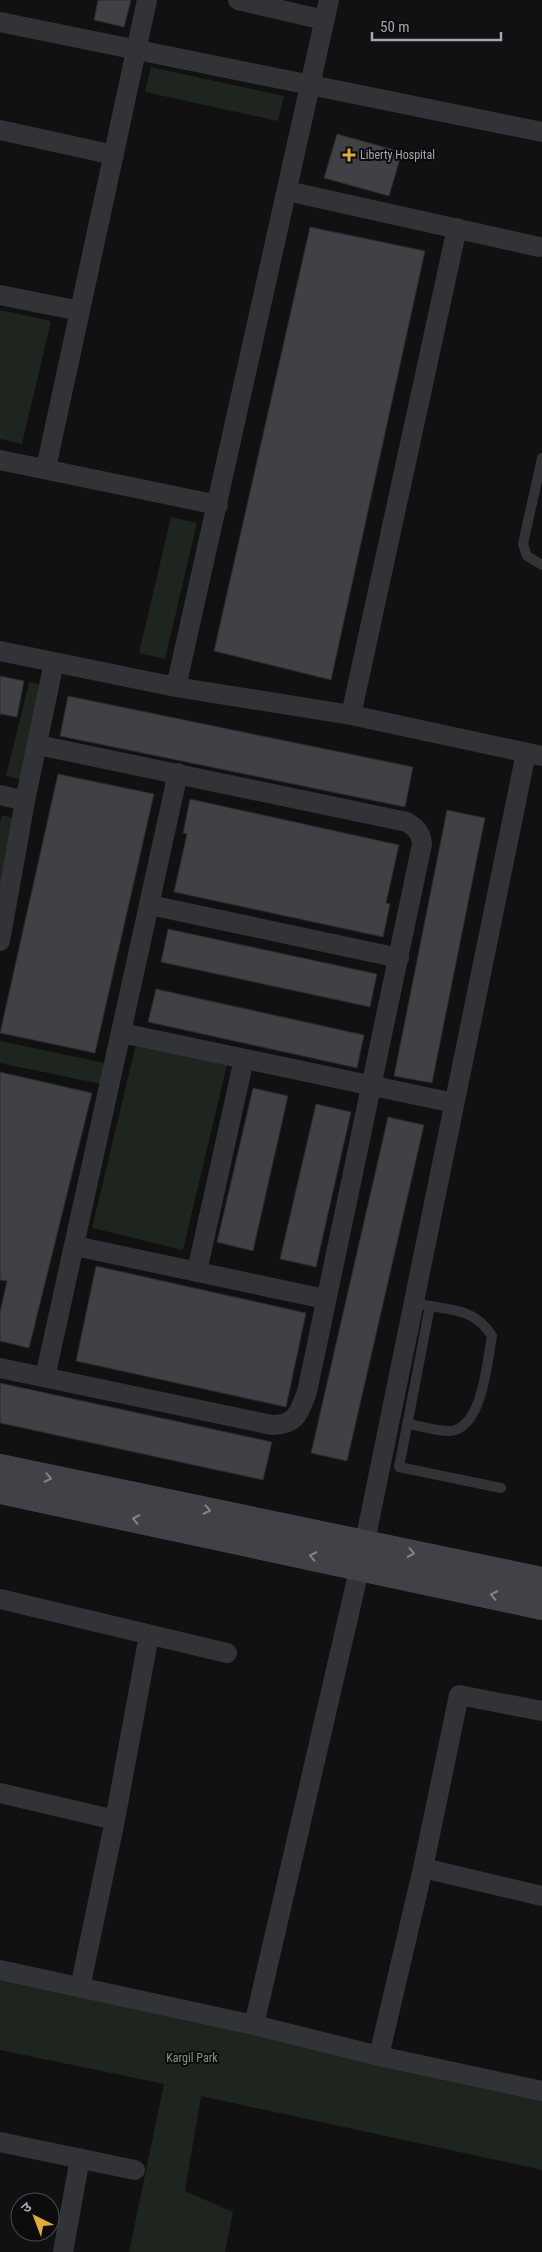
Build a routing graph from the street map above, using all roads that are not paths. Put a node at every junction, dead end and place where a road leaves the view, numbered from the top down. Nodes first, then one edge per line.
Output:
1 (147, 0) edge
2 (238, 0) edge
3 (329, 0) edge
4 (324, 20) junction
5 (0, 22) edge
6 (136, 50) junction
7 (310, 85) junction
8 (0, 130) edge
9 (542, 132) edge
10 (114, 155) junction
11 (287, 191) junction
12 (457, 228) junction
13 (539, 247) dead end
14 (0, 295) edge
15 (80, 310) junction
16 (542, 458) edge
17 (0, 460) edge
18 (46, 468) junction
19 (218, 505) junction
20 (542, 565) edge
21 (0, 650) edge
22 (54, 662) junction
23 (176, 687) junction
24 (351, 715) junction
25 (38, 745) junction
26 (534, 754) edge
27 (178, 773) junction
28 (0, 796) edge
29 (25, 801) junction
30 (150, 905) junction
31 (1, 929) edge
32 (399, 958) junction
33 (122, 1033) junction
34 (244, 1059) junction
35 (371, 1086) junction
36 (454, 1103) junction
37 (75, 1246) junction
38 (197, 1272) junction
39 (325, 1299) junction
40 (421, 1304) junction
41 (0, 1368) edge
42 (45, 1377) junction
43 (408, 1424) junction
44 (0, 1468) edge
45 (501, 1488) dead end
46 (0, 1490) edge
47 (362, 1554) junction
48 (542, 1581) edge
49 (0, 1598) edge
50 (542, 1606) edge
51 (148, 1635) junction
52 (227, 1653) dead end
53 (542, 1711) edge
54 (0, 1793) edge
55 (115, 1820) junction
56 (423, 1868) junction
57 (542, 1896) edge
58 (0, 1970) edge
59 (80, 1988) junction
60 (254, 2025) junction
61 (379, 2056) junction
62 (541, 2086) edge
63 (0, 2142) edge
64 (80, 2158) junction
65 (135, 2170) dead end
66 (63, 2252) edge

1 - 6 street
2 - 4 street
3 - 4 street
4 - 7 street
5 - 6 street
6 - 7 street
6 - 10 street
7 - 9 street
7 - 11 street
8 - 10 street
10 - 15 street
11 - 12 street
11 - 19 street
12 - 13 street
12 - 24 street
14 - 15 street
15 - 18 street
16 - 20 lane
17 - 18 street
18 - 19 street
19 - 23 street
21 - 22 street
22 - 23 street
22 - 25 street
23 - 24 street
24 - 26 street
25 - 27 street
25 - 29 street
26 - 36 street
27 - 30 street
27 - 32 street
28 - 29 street
29 - 31 street
30 - 32 street
30 - 33 street
32 - 35 street
33 - 34 street
33 - 37 street
34 - 35 street
34 - 38 street
35 - 36 street
35 - 39 street
36 - 40 street
37 - 38 street
37 - 42 street
38 - 39 street
39 - 42 street
40 - 43 lane
40 - 43 lane
40 - 47 street
41 - 42 street
43 - 45 lane
44 -> 47 main road
47 -> 46 main road
47 -> 48 main road
50 -> 47 main road
47 - 60 street
49 - 51 street
51 - 52 street
51 - 55 street
53 - 56 street
54 - 55 street
55 - 59 street
56 - 57 street
56 - 61 street
58 - 59 street
59 - 60 street
60 - 61 street
61 - 62 street
63 - 64 street
64 - 65 street
64 - 66 street

